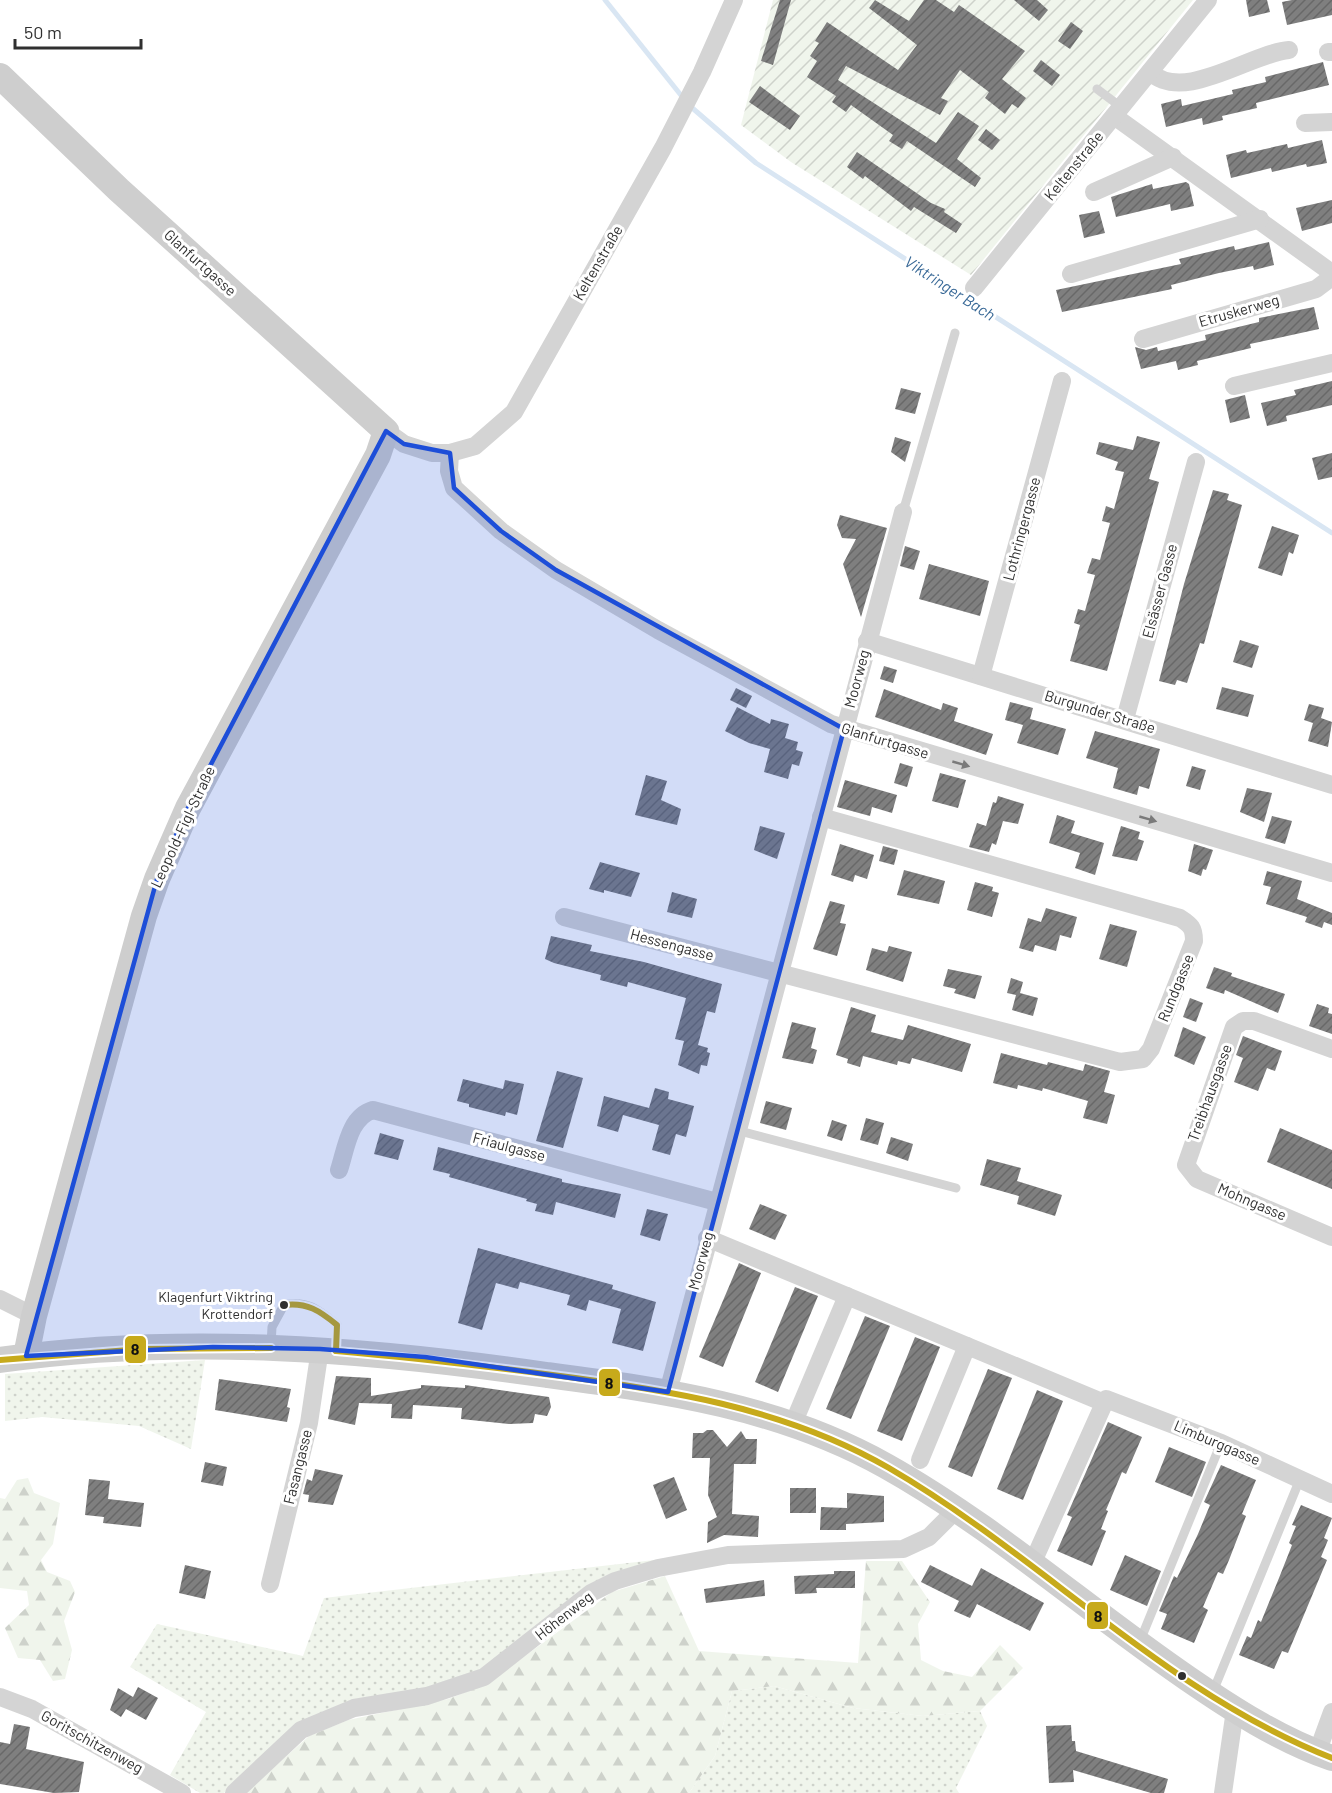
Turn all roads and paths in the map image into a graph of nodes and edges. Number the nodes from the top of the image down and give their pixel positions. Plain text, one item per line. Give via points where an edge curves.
1 (734, 0) edge
2 (1208, 0) edge
3 (1289, 50) dead end
4 (1150, 72) junction
5 (0, 76) edge
6 (1097, 89) dead end
7 (1118, 112) junction
8 (1332, 122) edge
9 (1305, 123) dead end
10 (1173, 156) junction
11 (1094, 192) dead end
12 (1260, 219) junction
13 (1071, 273) dead end
14 (1332, 275) edge
15 (974, 288) dead end
16 (955, 333) dead end
17 (1143, 339) dead end
18 (1332, 363) edge
19 (1062, 381) dead end
20 (1234, 386) dead end
21 (395, 437) junction
22 (450, 453) junction
23 (1196, 462) dead end
24 (903, 512) joint
25 (867, 641) junction
26 (981, 676) junction
27 (1125, 719) junction
28 (844, 729) junction
29 (1332, 785) edge
30 (820, 817) junction
31 (1332, 873) edge
32 (564, 916) dead end
33 (780, 973) junction
34 (1332, 1049) edge
35 (736, 1130) junction
36 (1187, 1156) joint
37 (339, 1170) dead end
38 (956, 1188) dead end
39 (717, 1202) junction
40 (1332, 1237) edge
41 (707, 1238) junction
42 (847, 1296) junction
43 (0, 1299) edge
44 (34, 1316) junction
45 (967, 1346) junction
46 (271, 1348) junction
47 (328, 1350) junction
48 (26, 1356) junction
49 (0, 1360) edge
50 (668, 1392) junction
51 (1102, 1402) junction
52 (793, 1424) junction
53 (1221, 1443) junction
54 (920, 1460) dead end
55 (1300, 1479) junction
56 (1332, 1494) edge
57 (956, 1510) junction
58 (1032, 1564) junction
59 (270, 1584) dead end
60 (1138, 1645) junction
61 (1211, 1695) junction
62 (0, 1697) edge
63 (1235, 1710) junction
64 (1332, 1712) edge
65 (1324, 1756) edge
66 (182, 1793) edge
67 (234, 1793) edge
68 (1223, 1793) edge

1 - 22 street, Keltenstraße via 663,148 514,412 475,446
2 - 4 street, Keltenstraße
3 - 4 street via 1275,51 1197,82 1158,79
4 - 7 street, Keltenstraße
5 - 21 street, Glanfurtgasse via 119,190
6 - 7 lane
7 - 10 street, Etruskerweg
7 - 15 street, Keltenstraße
8 - 9 street
10 - 11 street
10 - 12 street, Etruskerweg
12 - 13 street
12 - 14 street, Etruskerweg
14 - 17 street, Etruskerweg via 1316,289
16 - 24 lane, Moorweg
18 - 20 street
19 - 26 street, Lothringergasse
21 - 22 street, Keltenstraße via 432,453
21 - 44 street, Leopold-Figl-Straße via 378,455 188,808 157,879
22 - 28 street, Glanfurtgasse via 449,471 454,488 501,531 556,570 658,630
23 - 27 street, Elsässer Gasse
24 - 25 street, Moorweg
25 - 26 street, Burgunder Straße
25 - 28 street, Moorweg
26 - 27 street, Burgunder Straße
27 - 29 street, Burgunder Straße
28 - 30 street, Moorweg
28 -> 31 street, Glanfurtgasse
30 - 33 street, Moorweg
30 - 33 street, Rundgasse via 1180,918 1194,930 1194,941 1151,1049 1143,1059 1132,1062
32 - 33 street, Hessengasse
33 - 35 street, Moorweg
34 - 36 street, Treibhausgasse via 1254,1021 1243,1021 1234,1027
35 - 38 lane
35 - 39 street, Moorweg
36 - 40 street, Mohngasse via 1186,1165 1197,1179
37 - 39 street, Friaulgasse via 355,1122 363,1113 373,1110
39 - 41 street, Moorweg
41 - 42 street, Limburggasse
41 - 50 street, Moorweg
42 - 45 street, Limburggasse
42 - 52 street
43 - 44 street
44 - 48 street, Leopold-Figl-Straße
45 - 51 street, Limburggasse
45 - 54 street
46 - 47 street
46 - 47 lane via 272,1327 284,1305 298,1302 316,1307 337,1325
46 - 48 street via 142,1349
47 - 50 street via 426,1358
47 - 59 street, Fasangasse
48 - 49 street
50 - 52 street via 759,1412
51 - 53 street, Limburggasse via 1111,1399
51 - 58 street
52 - 57 street via 887,1466
53 - 55 street, Limburggasse
53 - 60 lane
55 - 56 street, Limburggasse
55 - 61 lane
57 - 58 street
57 - 67 street, Höhenweg via 929,1537 903,1549 728,1555 658,1568 615,1581 591,1593 484,1677 427,1696 354,1708 301,1730
58 - 60 street
60 - 61 street
61 - 63 street
62 - 66 street, Goritschitzenweg via 32,1708
63 - 65 street
63 - 68 street
64 - 65 street

